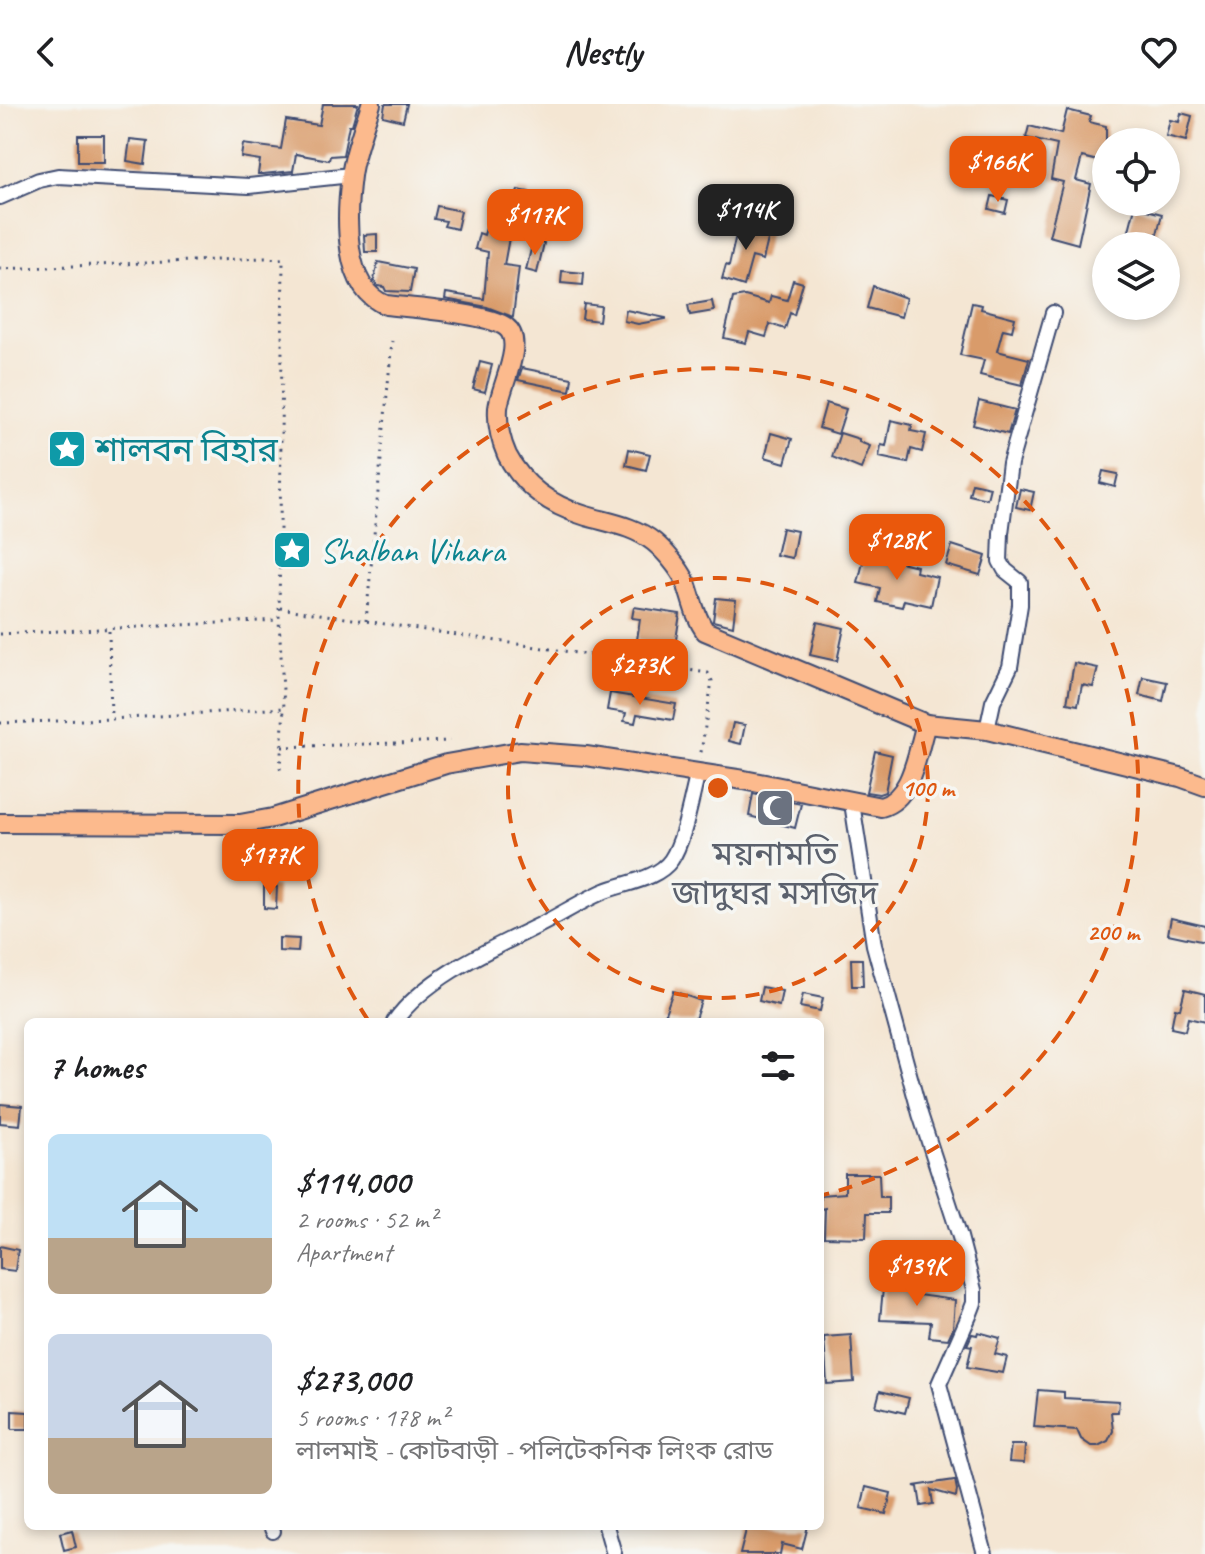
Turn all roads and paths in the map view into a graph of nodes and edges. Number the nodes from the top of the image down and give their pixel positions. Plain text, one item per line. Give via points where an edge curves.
1 (371, 104) edge
2 (351, 175) junction
3 (0, 197) edge
4 (0, 269) edge
5 (1053, 313) dead end
6 (392, 341) dead end
7 (280, 608) junction
8 (279, 620) junction
9 (366, 621) junction
10 (109, 629) junction
11 (0, 634) edge
12 (284, 708) junction
13 (111, 719) junction
14 (0, 723) edge
15 (926, 724) junction
16 (987, 730) junction
17 (450, 741) dead end
18 (282, 747) junction
19 (280, 770) dead end
20 (698, 773) junction
21 (1205, 786) edge
22 (852, 803) junction
23 (0, 823) edge
24 (398, 1018) edge
25 (607, 1530) edge
26 (614, 1554) edge
27 (985, 1554) edge

1 - 2 main road
2 - 3 street via 249,186 58,176
2 - 15 main road via 352,265 370,296 386,305 502,324 514,336 498,406 499,437 526,483 548,501 625,526 654,542 684,578 705,631
4 - 7 path via 283,259
5 - 16 street via 1010,463 1000,561 1020,582 1020,605 1010,667
6 - 9 path
7 - 8 path
7 - 9 path
8 - 10 path
8 - 12 path
9 - 20 path via 708,673 712,681
10 - 11 path
10 - 13 path
12 - 13 path
12 - 18 path
13 - 14 path
15 - 16 main road
15 - 22 main road via 899,798 881,807
16 - 21 main road
17 - 18 path
18 - 19 path
20 - 22 main road
20 - 23 main road via 520,751 446,764 240,824
20 - 24 street via 679,842 659,871 488,948 436,982
22 - 27 street via 874,945 974,1290 974,1303 939,1384
25 - 26 street

